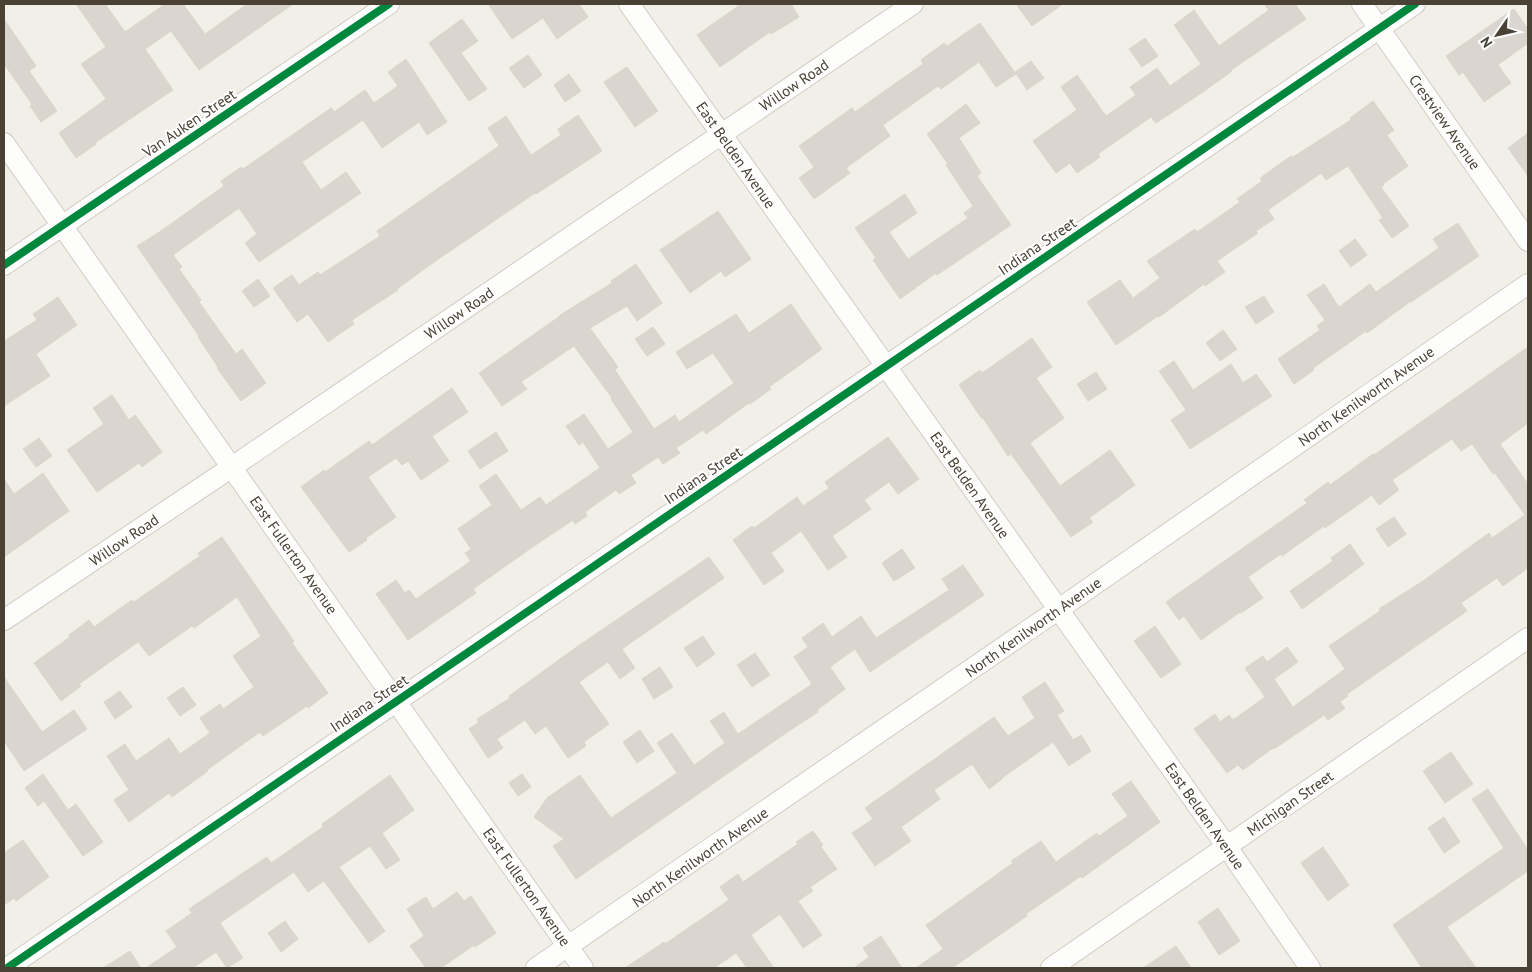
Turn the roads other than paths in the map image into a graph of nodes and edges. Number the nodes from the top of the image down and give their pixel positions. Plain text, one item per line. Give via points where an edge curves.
1 (389, 4) edge
2 (629, 4) edge
3 (913, 4) edge
4 (1362, 4) edge
5 (1415, 4) edge
6 (1380, 28) junction
7 (722, 134) junction
8 (4, 143) edge
9 (61, 226) junction
10 (1528, 241) edge
11 (4, 265) edge
12 (1528, 284) edge
13 (886, 366) junction
14 (232, 467) junction
15 (1059, 610) junction
16 (4, 620) edge
17 (1528, 638) edge
18 (396, 701) junction
19 (1227, 847) junction
20 (569, 947) junction
21 (6, 968) edge
22 (536, 968) edge
23 (584, 968) edge
24 (1051, 968) edge
25 (1310, 968) edge

1 - 9 street, Van Auken Street
2 - 7 street, East Belden Avenue
3 - 7 street, Willow Road
4 - 6 street, Crestview Avenue
5 - 6 street, Indiana Street
6 - 10 street, Crestview Avenue
6 - 13 street, Indiana Street
7 - 13 street, East Belden Avenue
7 - 14 street, Willow Road
8 - 9 street, East Fullerton Avenue
9 - 11 street, Van Auken Street
9 - 14 street, East Fullerton Avenue
12 - 15 street, North Kenilworth Avenue
13 - 15 street, East Belden Avenue
13 - 18 street, Indiana Street
14 - 16 street, Willow Road
14 - 18 street, East Fullerton Avenue
15 - 19 street, East Belden Avenue
15 - 20 street, North Kenilworth Avenue
17 - 19 street, Michigan Street
18 - 20 street, East Fullerton Avenue
18 - 21 street, Indiana Street
19 - 24 street, Michigan Street
19 - 25 street, East Belden Avenue
20 - 22 street, North Kenilworth Avenue
20 - 23 street, East Fullerton Avenue

